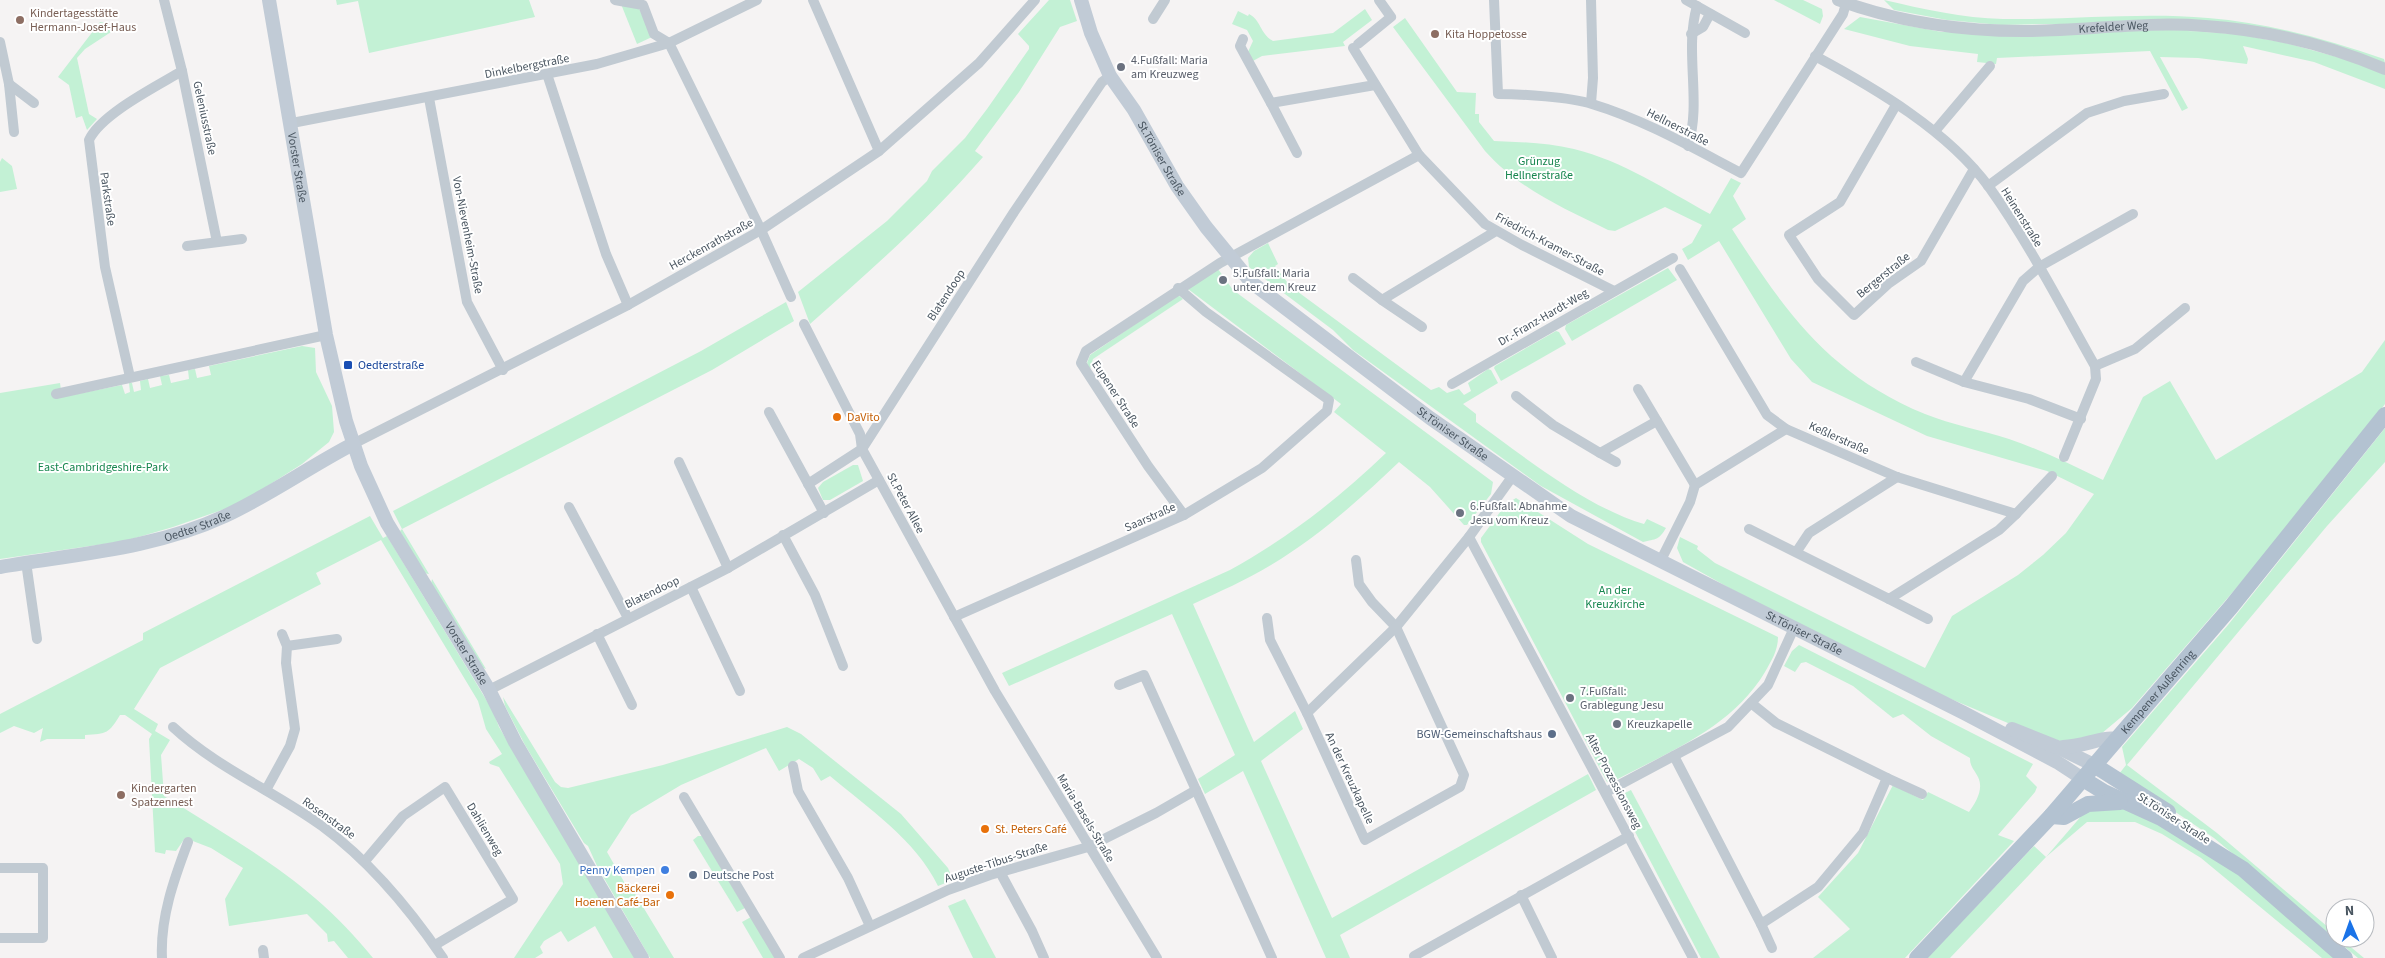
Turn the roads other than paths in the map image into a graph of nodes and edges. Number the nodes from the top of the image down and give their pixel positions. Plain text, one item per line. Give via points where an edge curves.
1 (164, 0) edge
2 (269, 0) edge
3 (615, 0) edge
4 (757, 0) edge
5 (813, 0) edge
6 (1035, 0) edge
7 (1081, 0) edge
8 (1165, 0) edge
9 (1380, 0) edge
10 (1494, 0) edge
11 (1591, 0) edge
12 (1686, 0) edge
13 (1844, 1) edge
14 (642, 2) edge
15 (1697, 6) junction
16 (1710, 14) junction
17 (1153, 19) dead end
18 (1745, 33) dead end
19 (1691, 34) junction
20 (1243, 39) dead end
21 (0, 42) edge
22 (669, 43) junction
23 (1815, 56) junction
24 (1990, 66) dead end
25 (2385, 69) edge
26 (182, 71) junction
27 (548, 74) junction
28 (1110, 76) junction
29 (9, 84) junction
30 (1375, 85) junction
31 (2164, 94) dead end
32 (429, 98) junction
33 (34, 103) dead end
34 (1271, 103) junction
35 (1591, 103) junction
36 (1896, 106) junction
37 (292, 123) junction
38 (1935, 131) junction
39 (14, 132) dead end
40 (1688, 146) junction
41 (879, 151) junction
42 (1297, 153) dead end
43 (1419, 155) junction
44 (1974, 170) junction
45 (1988, 186) junction
46 (2133, 214) dead end
47 (762, 230) junction
48 (1496, 231) junction
49 (242, 239) dead end
50 (217, 242) junction
51 (187, 246) dead end
52 (1230, 258) junction
53 (1673, 258) dead end
54 (2039, 266) junction
55 (1680, 269) dead end
56 (1352, 278) dead end
57 (1178, 288) junction
58 (1614, 291) junction
59 (791, 297) dead end
60 (1382, 300) junction
61 (628, 305) junction
62 (2185, 308) dead end
63 (804, 324) dead end
64 (1422, 327) dead end
65 (326, 335) junction
66 (1916, 362) dead end
67 (2095, 366) junction
68 (503, 370) junction
69 (130, 376) junction
70 (1964, 382) junction
71 (1452, 384) dead end
72 (1638, 389) dead end
73 (56, 394) dead end
74 (1516, 396) dead end
75 (769, 412) dead end
76 (2385, 415) edge
77 (2081, 419) junction
78 (1657, 421) junction
79 (1786, 429) junction
80 (353, 444) junction
81 (862, 449) junction
82 (1600, 453) junction
83 (2064, 457) dead end
84 (679, 462) dead end
85 (1616, 462) dead end
86 (2052, 476) dead end
87 (1512, 477) junction
88 (1898, 477) junction
89 (879, 480) junction
90 (808, 484) junction
91 (1695, 485) junction
92 (569, 507) dead end
93 (824, 512) junction
94 (2016, 514) junction
95 (1184, 515) junction
96 (1749, 529) dead end
97 (783, 535) junction
98 (1468, 537) junction
99 (1797, 551) junction
100 (1356, 560) dead end
101 (1661, 560) junction
102 (26, 562) junction
103 (0, 567) edge
104 (728, 568) junction
105 (692, 587) junction
106 (1889, 599) junction
107 (954, 617) junction
108 (628, 618) junction
109 (1267, 618) dead end
110 (1928, 619) dead end
111 (1396, 627) junction
112 (1794, 628) junction
113 (282, 634) dead end
114 (597, 634) junction
115 (37, 639) dead end
116 (337, 639) dead end
117 (287, 646) junction
118 (843, 666) dead end
119 (1119, 685) dead end
120 (489, 690) junction
121 (740, 691) dead end
122 (995, 691) joint
123 (1751, 703) junction
124 (632, 704) dead end
125 (1307, 712) junction
126 (1964, 713) junction
127 (173, 727) dead end
128 (2117, 739) junction
129 (2057, 747) junction
130 (1674, 756) junction
131 (2094, 765) junction
132 (793, 766) dead end
133 (1887, 778) junction
134 (2083, 779) junction
135 (266, 790) junction
136 (1196, 790) junction
137 (1606, 792) junction
138 (1922, 794) dead end
139 (684, 797) dead end
140 (2124, 802) junction
141 (2051, 816) junction
142 (1628, 836) junction
143 (188, 842) dead end
144 (1088, 847) junction
145 (365, 861) junction
146 (0, 868) edge
147 (2243, 869) junction
148 (1000, 872) junction
149 (1521, 895) junction
150 (1760, 924) junction
151 (870, 926) junction
152 (0, 938) edge
153 (434, 945) junction
154 (1772, 948) dead end
155 (162, 958) edge
156 (443, 958) edge
157 (642, 958) edge
158 (780, 958) edge
159 (803, 958) edge
160 (1044, 958) edge
161 (1157, 958) edge
162 (1272, 958) edge
163 (1414, 958) edge
164 (1552, 958) edge
165 (1692, 958) edge
166 (1918, 958) edge
167 (2345, 958) edge

1 - 26 street, Geleniusstraße
2 - 37 main road, Vorster Straße
3 - 14 street
4 - 22 street, Dinkelbergstraße
5 - 41 street
6 - 41 street, Herckenrathstraße via 979,63
7 - 28 main road, St.Töniser Straße
8 - 17 street
9 - 30 street, Friedrich-Kramer-Straße via 1391,17 1356,46
10 - 35 street, Hellnerstraße via 1498,94
11 - 35 street
12 - 15 street
13 - 23 street, Hellnerstraße via 1843,14
13 - 25 street, Krefelder Weg via 1904,19 1993,30 2175,24 2236,29 2308,43
14 - 22 street via 654,34
15 - 16 street
15 - 19 street
16 - 18 street
16 - 19 street via 1703,27
19 - 40 street via 1693,130
20 - 34 street via 1240,46 1245,58
21 - 29 street
22 - 27 street, Dinkelbergstraße
22 - 47 street
23 - 36 street, Heinenstraße
23 - 40 street, Hellnerstraße via 1741,173
24 - 38 street
26 - 50 street, Geleniusstraße
26 - 69 street, Parkstraße via 112,114 94,128 88,140 105,267
27 - 32 street, Dinkelbergstraße
27 - 61 street via 606,254
28 - 52 main road, St.Töniser Straße via 1134,110 1177,186
28 - 81 street, Blatendoop via 1102,82 1014,212
29 - 33 street
29 - 39 street
30 - 34 street
30 - 43 street, Friedrich-Kramer-Straße
31 - 45 street via 2087,112
32 - 37 street, Dinkelbergstraße
32 - 68 street, Von-Nievenheim-Straße via 467,302
34 - 42 street
35 - 40 street, Hellnerstraße
36 - 38 street, Heinenstraße
36 - 44 street, Bergerstraße via 1840,202 1789,235 1818,279 1854,315 1888,284 1921,261
37 - 65 main road, Vorster Straße
38 - 44 street, Heinenstraße
41 - 47 street, Herckenrathstraße
43 - 48 street, Friedrich-Kramer-Straße via 1485,224
43 - 52 street, Eupener Straße
44 - 45 street, Heinenstraße
45 - 54 street, Heinenstraße
46 - 54 street
47 - 59 street
47 - 61 street, Herckenrathstraße
48 - 58 street, Friedrich-Kramer-Straße
48 - 60 street
49 - 50 street
50 - 51 street
52 - 57 street, Eupener Straße
52 - 87 main road, St.Töniser Straße via 1251,282
53 - 58 street, Dr.-Franz-Hardt-Weg
54 - 67 street, Heinenstraße
54 - 70 street via 2023,281
55 - 79 street, Keßlerstraße via 1768,415
56 - 60 street
57 - 95 street, Eupener Straße via 1086,351 1082,363 1148,466
57 - 95 street, Saarstraße via 1328,400 1327,411 1262,468
58 - 71 street, Dr.-Franz-Hardt-Weg
60 - 64 street
61 - 68 street, Herckenrathstraße
62 - 67 street via 2134,349
63 - 81 street, St.Peter Allee via 860,434
65 - 69 street
65 - 80 main road, Vorster Straße
66 - 70 street
67 - 77 street via 2096,379
68 - 80 street, Herckenrathstraße
69 - 73 street
70 - 77 street via 2029,399
72 - 78 street
74 - 82 street via 1553,425
75 - 90 street
76 - 128 main road, Kempener Außenring via 2231,607
77 - 83 street
78 - 82 street
78 - 91 street
79 - 88 street, Keßlerstraße
79 - 91 street
80 - 102 main road, Oedter Straße via 289,483 223,517 170,537 105,551
80 - 120 main road, Vorster Straße via 387,523
81 - 89 street, St.Peter Allee
81 - 90 street, Blatendoop
82 - 85 street
84 - 104 street
86 - 94 street
87 - 98 street
87 - 101 main road, St.Töniser Straße via 1571,516
88 - 94 street, Keßlerstraße
88 - 99 street via 1809,533
89 - 93 street, Blatendoop
89 - 107 street, St.Peter Allee
90 - 93 street
91 - 101 street
92 - 108 street
93 - 97 street, Blatendoop
94 - 106 street via 1999,530
95 - 107 street, Saarstraße
96 - 99 street
97 - 104 street, Blatendoop
97 - 118 street via 815,595
98 - 111 street
98 - 137 street, Alter Prozessionsweg
99 - 106 street
100 - 111 street, An der Kreuzkapelle via 1359,584
101 - 112 main road, St.Töniser Straße
102 - 103 main road, Oedter Straße
102 - 115 street
104 - 105 street, Blatendoop
105 - 108 street, Blatendoop
105 - 121 street
106 - 110 street
107 - 122 street, St.Peter Allee
108 - 114 street, Blatendoop
109 - 125 street, An der Kreuzkapelle via 1270,640
111 - 125 street
111 - 125 street, An der Kreuzkapelle via 1464,775 1460,787 1365,840
112 - 123 street via 1768,685
112 - 126 main road, St.Töniser Straße
113 - 117 street
114 - 120 street, Blatendoop
114 - 124 street
116 - 117 street
117 - 135 street via 286,663 295,729 290,746
119 - 136 street via 1144,675
120 - 157 main road, Vorster Straße via 515,742
122 - 144 street, Maria-Basels-Straße
123 - 130 street via 1728,727
123 - 133 street via 1776,723
126 - 129 main road, St.Töniser Straße
126 - 134 main road, St.Töniser Straße
127 - 135 street, Rosenstraße via 194,746
128 - 129 main road via 2108,737 2077,747
128 - 131 main road, Kempener Außenring
129 - 131 main road, St.Töniser Straße
130 - 137 street
130 - 150 street
131 - 134 main road, Kempener Außenring
131 - 147 main road, St.Töniser Straße via 2220,848
132 - 151 street via 798,792 848,878
133 - 138 street
133 - 150 street via 1863,832 1818,887
134 - 140 main road, St.Töniser Straße
134 - 141 main road, Kempener Außenring
135 - 145 street, Rosenstraße via 322,826
136 - 144 street, Auguste-Tibus-Straße
136 - 162 street
137 - 142 street, Alter Prozessionsweg
139 - 158 street
140 - 141 main road via 2088,804 2064,817
140 - 147 main road, St.Töniser Straße via 2180,830
141 - 166 main road, Kempener Außenring
142 - 149 street
142 - 165 street, Alter Prozessionsweg
143 - 155 street via 173,885 161,937
144 - 148 street, Auguste-Tibus-Straße
144 - 161 street, Maria-Basels-Straße
145 - 153 street, Rosenstraße via 410,911
145 - 153 street, Dahlienweg via 403,816 445,788 513,899
146 - 152 street via 43,868 44,938
147 - 167 main road, St.Töniser Straße
148 - 151 street, Auguste-Tibus-Straße via 948,890
148 - 160 street
149 - 163 street
149 - 164 street
150 - 154 street
151 - 159 street, Auguste-Tibus-Straße
153 - 156 street, Rosenstraße

